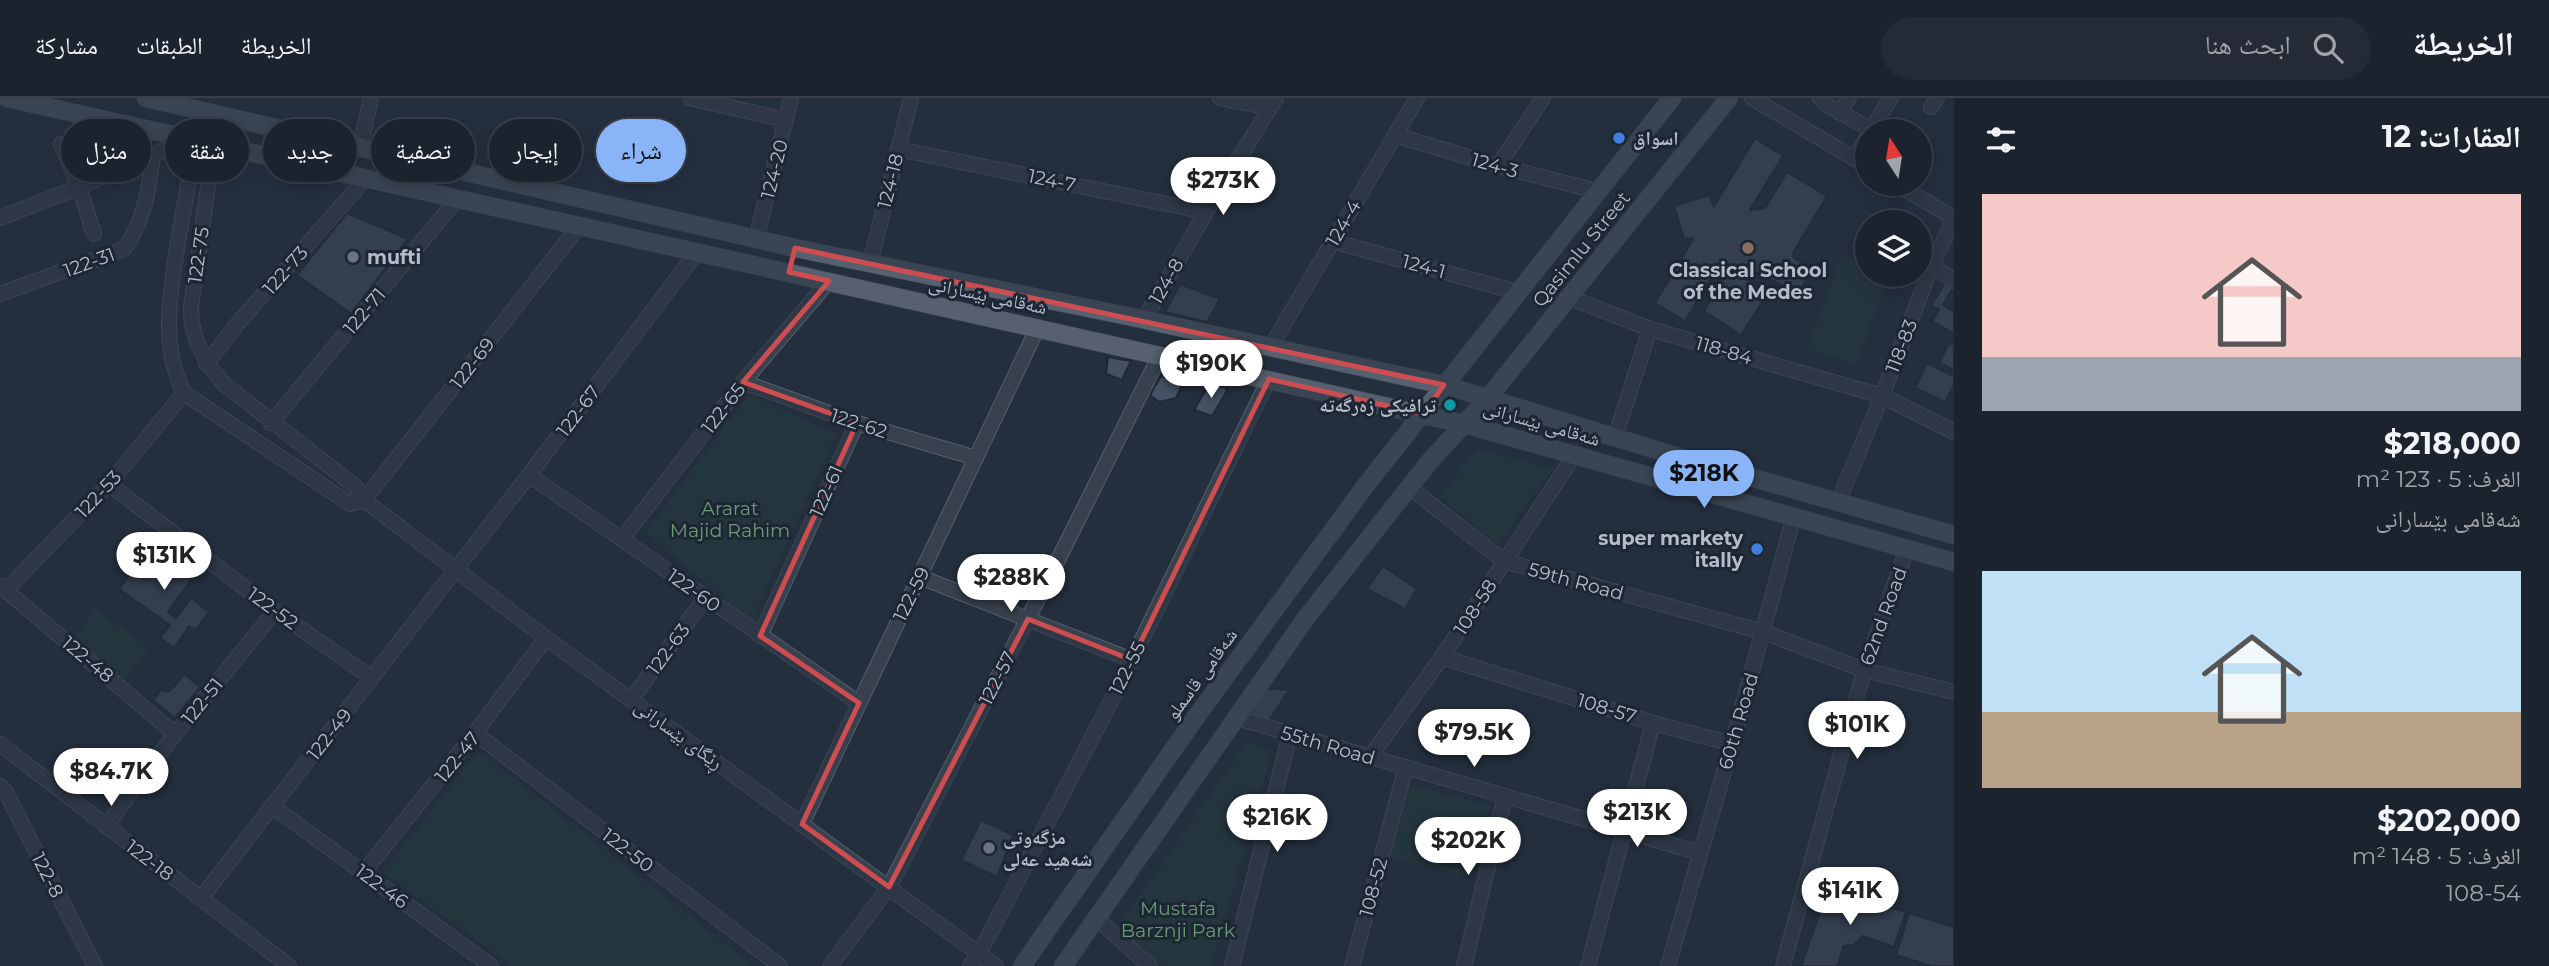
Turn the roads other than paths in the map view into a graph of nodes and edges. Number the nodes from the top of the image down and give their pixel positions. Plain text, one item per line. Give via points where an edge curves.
1 (6, 98) edge
2 (146, 98) edge
3 (371, 98) edge
4 (690, 98) edge
5 (791, 98) edge
6 (912, 98) edge
7 (1220, 98) edge
8 (1417, 98) edge
9 (1543, 98) edge
10 (1672, 98) edge
11 (1729, 98) edge
12 (1752, 98) edge
13 (1820, 98) edge
14 (1849, 98) edge
15 (1891, 98) edge
16 (1273, 103) edge
17 (1840, 113) junction
18 (1879, 119) edge
19 (786, 120) junction
20 (1855, 122) edge
21 (165, 134) edge
22 (1395, 135) junction
23 (360, 148) junction
24 (898, 149) junction
25 (165, 151) edge
26 (249, 152) edge
27 (153, 156) junction
28 (1855, 159) edge
29 (1498, 166) junction
30 (366, 178) junction
31 (77, 182) edge
32 (186, 182) edge
33 (209, 182) edge
34 (79, 187) junction
35 (1597, 191) junction
36 (1916, 196) edge
37 (458, 198) junction
38 (1206, 212) junction
39 (0, 218) edge
40 (1954, 218) edge
41 (579, 226) junction
42 (94, 234) dead end
43 (756, 239) junction
44 (1332, 241) junction
45 (795, 248) junction
46 (697, 252) junction
47 (870, 264) junction
48 (1932, 265) joint
49 (789, 272) junction
50 (829, 281) junction
51 (1954, 281) edge
52 (1924, 287) edge
53 (1517, 292) junction
54 (0, 294) edge
55 (1569, 297) junction
56 (1144, 320) junction
57 (1038, 327) junction
58 (1650, 329) junction
59 (1270, 348) junction
60 (1160, 355) junction
61 (206, 364) junction
62 (1269, 379) junction
63 (743, 382) junction
64 (1444, 385) junction
65 (184, 393) junction
66 (1882, 396) junction
67 (1488, 398) junction
68 (1423, 414) junction
69 (271, 423) junction
70 (857, 423) junction
71 (1464, 424) junction
72 (1954, 432) edge
73 (1615, 437) junction
74 (1575, 454) junction
75 (1676, 456) junction
76 (976, 458) junction
77 (529, 475) junction
78 (1669, 481) junction
79 (109, 484) junction
80 (1409, 487) junction
81 (364, 500) junction
82 (1838, 502) junction
83 (1794, 516) junction
84 (1954, 535) edge
85 (621, 539) junction
86 (1907, 549) junction
87 (1504, 561) junction
88 (1954, 562) edge
89 (457, 569) junction
90 (919, 577) junction
91 (3, 588) edge
92 (705, 598) junction
93 (275, 611) junction
94 (1028, 619) junction
95 (1763, 632) junction
96 (760, 636) junction
97 (546, 638) junction
98 (1442, 657) junction
99 (1132, 660) junction
100 (1864, 670) junction
101 (372, 678) junction
102 (1954, 692) edge
103 (631, 700) junction
104 (859, 703) junction
105 (1237, 718) junction
106 (1653, 723) junction
107 (475, 733) junction
108 (175, 734) junction
109 (1290, 734) junction
110 (0, 744) edge
111 (1732, 744) junction
112 (1370, 757) junction
113 (1406, 767) junction
114 (2, 790) edge
115 (1505, 796) junction
116 (272, 807) junction
117 (802, 824) junction
118 (106, 826) junction
119 (1624, 831) junction
120 (1700, 853) junction
121 (363, 873) junction
122 (889, 887) junction
123 (201, 898) junction
124 (1097, 919) junction
125 (974, 960) edge
126 (485, 964) edge
127 (95, 966) edge
128 (289, 966) edge
129 (780, 966) edge
130 (830, 966) edge
131 (996, 966) edge
132 (1022, 966) edge
133 (1063, 966) edge
134 (1150, 966) edge
135 (1231, 966) edge
136 (1352, 966) edge
137 (1464, 966) edge
138 (1588, 966) edge
139 (1668, 966) edge
140 (1783, 966) edge

1 - 21 main road, شەقامی بێسارانی
2 - 23 main road, شەقامی بێسارانی
3 - 23 street
4 - 19 street
5 - 19 street, 124-20
6 - 24 street, 124-18
7 - 16 street
8 - 22 street, 124-4
9 - 29 street
10 - 35 main road, Qasimlu Street
11 - 55 main road, Qasimlu Street
12 - 28 street
13 - 17 street
14 - 17 street
15 - 18 street
16 - 38 street, 124-8
17 - 20 street
19 - 43 street, 124-20
22 - 29 street, 124-3
22 - 44 street, 124-4
23 - 43 main road, شەقامی بێسارانی
24 - 38 street, 124-7
24 - 47 street, 124-18
25 - 27 street
26 - 30 main road, شەقامی بێسارانی
27 - 34 street
27 - 54 street, 122-31 via 139,221 124,249
29 - 35 street, 124-3
30 - 37 main road, شەقامی بێسارانی
30 - 61 street, 122-73
31 - 34 street
32 - 65 street via 168,332 174,374
33 - 61 street, 122-75 via 191,307 191,324
34 - 39 street
34 - 42 street
35 - 53 main road, Qasimlu Street
36 - 40 street
37 - 41 main road, شەقامی بێسارانی
37 - 69 street, 122-71
38 - 56 street, 124-8
40 - 48 street, 118-83
41 - 46 main road, شەقامی بێسارانی
41 - 81 street, 122-69
43 - 45 main road, شەقامی بێسارانی
44 - 53 street, 124-1
44 - 59 street, 124-4
45 - 47 main road, شەقامی بێسارانی
45 - 49 main road
46 - 49 main road, شەقامی بێسارانی
46 - 77 street, 122-67
47 - 56 main road, شەقامی بێسارانی
48 - 51 street
49 - 50 main road, شەقامی بێسارانی
50 - 57 main road, شەقامی بێسارانی
50 - 63 street, 122-65
52 - 66 street, 118-83
53 - 64 main road, Qasimlu Street
55 - 58 street, 118-84
55 - 67 main road, Qasimlu Street
56 - 59 main road, شەقامی بێسارانی
57 - 60 main road, شەقامی بێسارانی
57 - 76 street, 122-59
58 - 66 street, 118-84
58 - 73 street
59 - 64 main road, شەقامی بێسارانی
60 - 62 main road, شەقامی بێسارانی
60 - 94 street, 122-57
61 - 69 street, ڕێگای بێسارانی
62 - 68 main road, شەقامی بێسارانی
62 - 99 street, 122-55
63 - 70 street, 122-62
63 - 85 street, 122-65
64 - 67 main road, شەقامی بێسارانی
64 - 68 main road, Qasimlu Street
65 - 79 street, 122-53
65 - 81 street, ڕێگای بێسارانی via 350,504
66 - 72 street, 118-84
66 - 82 street, 118-83
67 - 71 main road, Qasimlu Street
67 - 73 main road, شەقامی بێسارانی
68 - 71 main road, شەقامی بێسارانی
68 - 132 main road, شەقامی قاسملو via 1196,716
69 - 81 street, ڕێگای بێسارانی via 356,488
70 - 76 street, 122-62
70 - 96 street, 122-61
71 - 74 main road, شەقامی بێسارانی
71 - 80 main road
73 - 75 main road, شەقامی بێسارانی
74 - 78 main road, شەقامی بێسارانی
74 - 87 street, 108-58
75 - 78 main road
75 - 82 main road, شەقامی بێسارانی
76 - 90 street, 122-59
77 - 85 street, 122-60
77 - 89 street, 122-67
78 - 83 main road, شەقامی بێسارانی
79 - 91 street, 122-53
79 - 93 street, 122-52
80 - 87 street, 59th Road
80 - 105 main road via 1306,618
81 - 89 street, ڕێگای بێسارانی
82 - 84 main road, شەقامی بێسارانی
83 - 86 main road, شەقامی بێسارانی
83 - 95 street, 60th Road
85 - 92 street, 122-60
86 - 88 main road, شەقامی بێسارانی
86 - 100 street, 62nd Road
87 - 95 street, 59th Road
87 - 98 street, 108-58
89 - 97 street, ڕێگای بێسارانی
89 - 101 street, 122-49
90 - 94 street
90 - 104 street, 122-59
91 - 108 street, 122-48
92 - 96 street, 122-60
92 - 103 street, 122-63
93 - 101 street, 122-52
93 - 108 street, 122-51
94 - 99 street
94 - 122 street, 122-57
95 - 100 street, 59th Road
95 - 111 street, 60th Road
96 - 104 street, 122-60
97 - 103 street, ڕێگای بێسارانی
97 - 107 street, 122-47
98 - 106 street, 108-57
98 - 112 street, 108-58
99 - 125 street, 122-55
100 - 102 street, 59th Road
100 - 140 street, 62nd Road
101 - 116 street, 122-49
103 - 117 street, ڕێگای بێسارانی
104 - 117 street, 122-59
105 - 109 street, 55th Road
105 - 124 main road
106 - 111 street, 108-57
106 - 119 street
107 - 121 street, 122-47
107 - 129 street, 122-50
108 - 118 street, 122-51
109 - 112 street, 55th Road
109 - 135 street
110 - 118 street, 122-18
111 - 120 street, 60th Road
112 - 113 street, 55th Road
113 - 115 street, 55th Road
113 - 136 street, 108-52
114 - 127 street, 122-8
115 - 119 street, 55th Road
115 - 137 street
116 - 121 street, 122-46
116 - 123 street, 122-49
117 - 122 street, ڕێگای بێسارانی
118 - 123 street, 122-18
119 - 120 street, 55th Road
119 - 138 street
120 - 139 street, 60th Road
121 - 126 street, 122-46
122 - 125 street, ڕێگای بێسارانی
122 - 130 street, 122-57
123 - 128 street, 122-18
124 - 133 main road
124 - 134 street
125 - 131 street, ڕێگای بێسارانی

